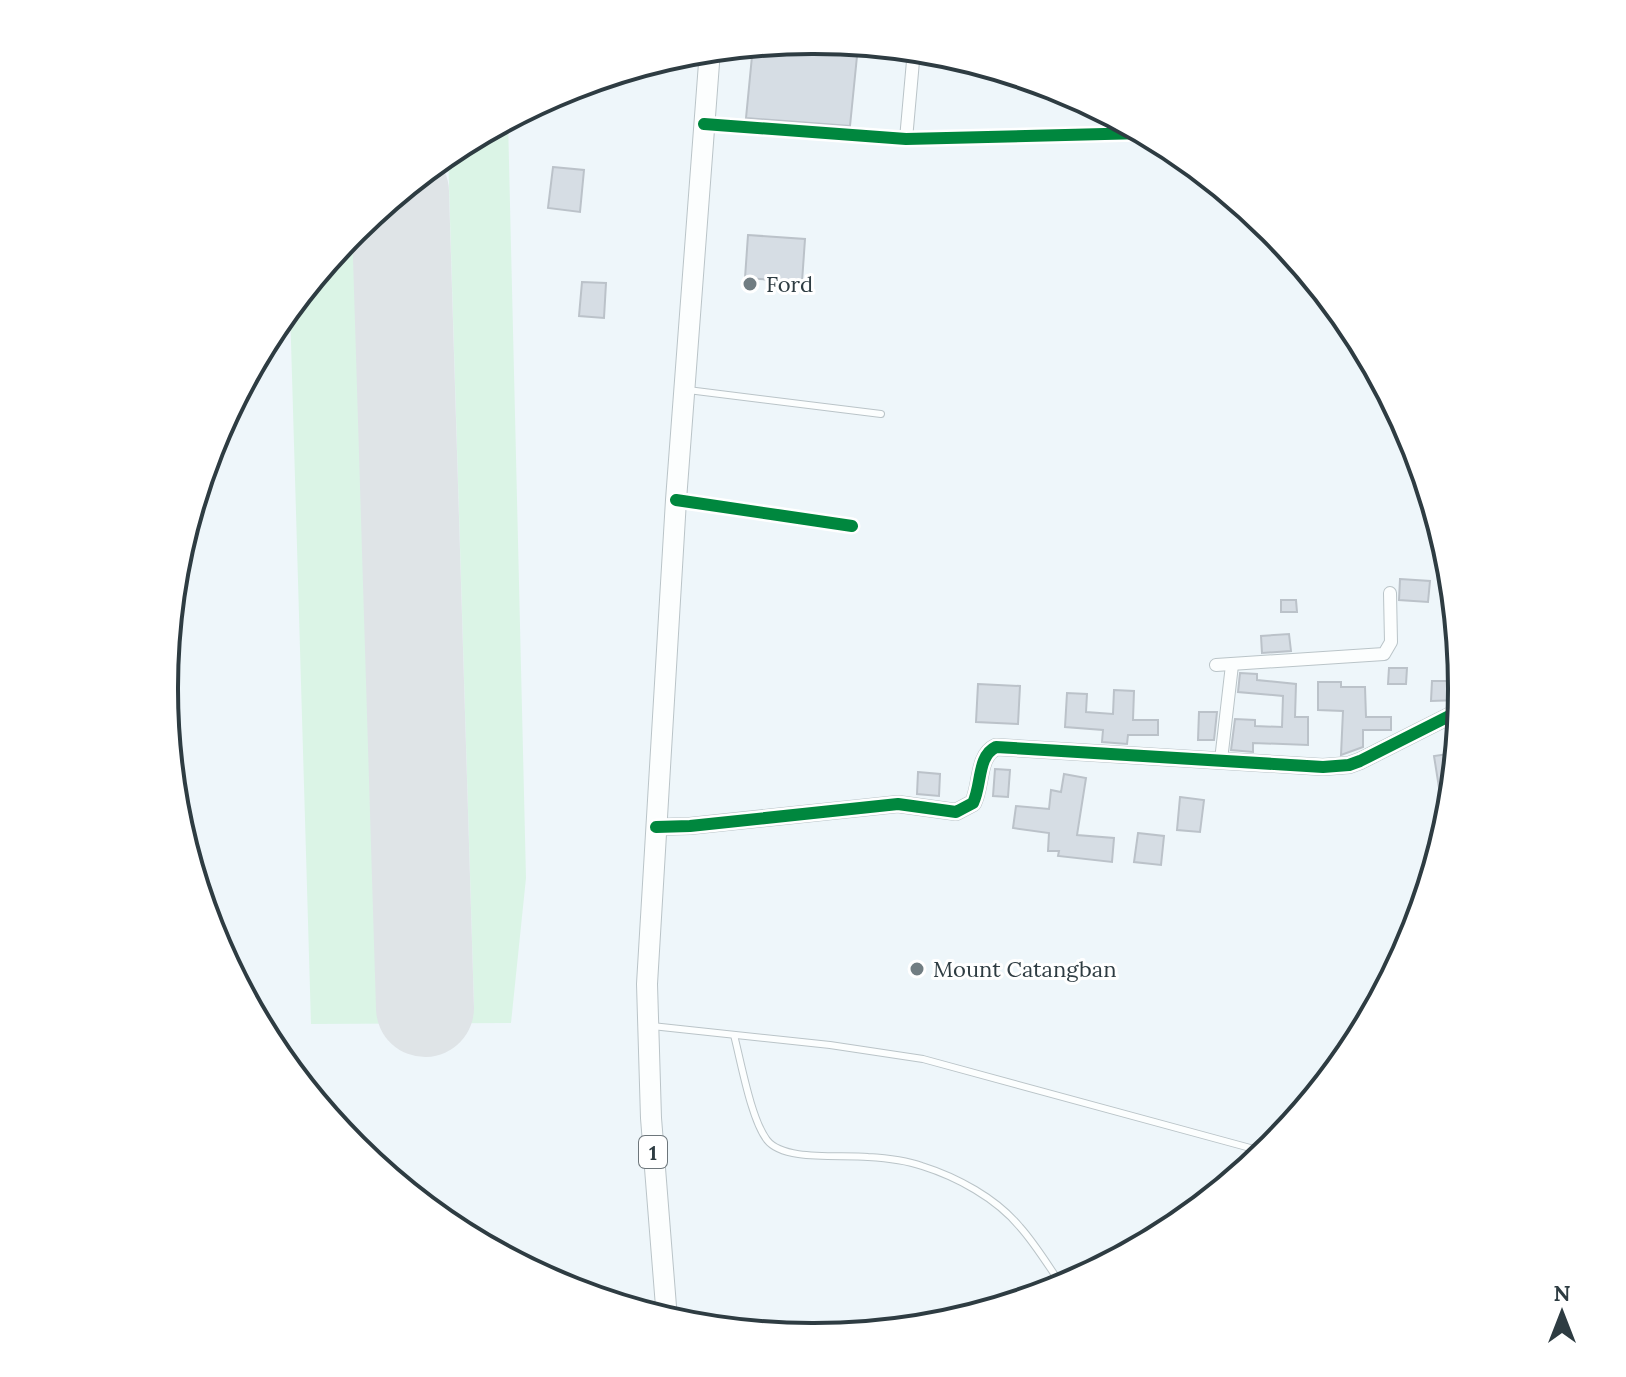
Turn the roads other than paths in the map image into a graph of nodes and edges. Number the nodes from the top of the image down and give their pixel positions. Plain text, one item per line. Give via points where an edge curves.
1 (913, 62) edge
2 (709, 63) edge
3 (704, 124) junction
4 (1120, 134) edge
5 (906, 139) junction
6 (684, 390) junction
7 (881, 414) dead end
8 (676, 500) junction
9 (852, 526) dead end
10 (1390, 593) dead end
11 (1216, 665) dead end
12 (1232, 665) junction
13 (1447, 717) edge
14 (1221, 760) junction
15 (656, 827) junction
16 (649, 1026) junction
17 (734, 1035) junction
18 (1250, 1148) edge
19 (1055, 1275) edge
20 (666, 1305) edge

1 - 5 street
2 - 3 highway, 1
3 - 5 street
3 - 6 highway, 1
4 - 5 street
6 - 7 lane
6 - 8 highway, 1
8 - 9 street
8 - 15 highway, 1
10 - 12 street via 1391,642 1384,654
11 - 12 street
12 - 14 street
13 - 14 street via 1349,765
14 - 15 street via 996,747 984,758 973,803 956,812 898,804
15 - 16 highway, 1
16 - 17 lane
16 - 20 highway, 1
17 - 18 lane via 923,1059
17 - 19 lane via 757,1121 775,1147 920,1165 963,1183 1020,1226

